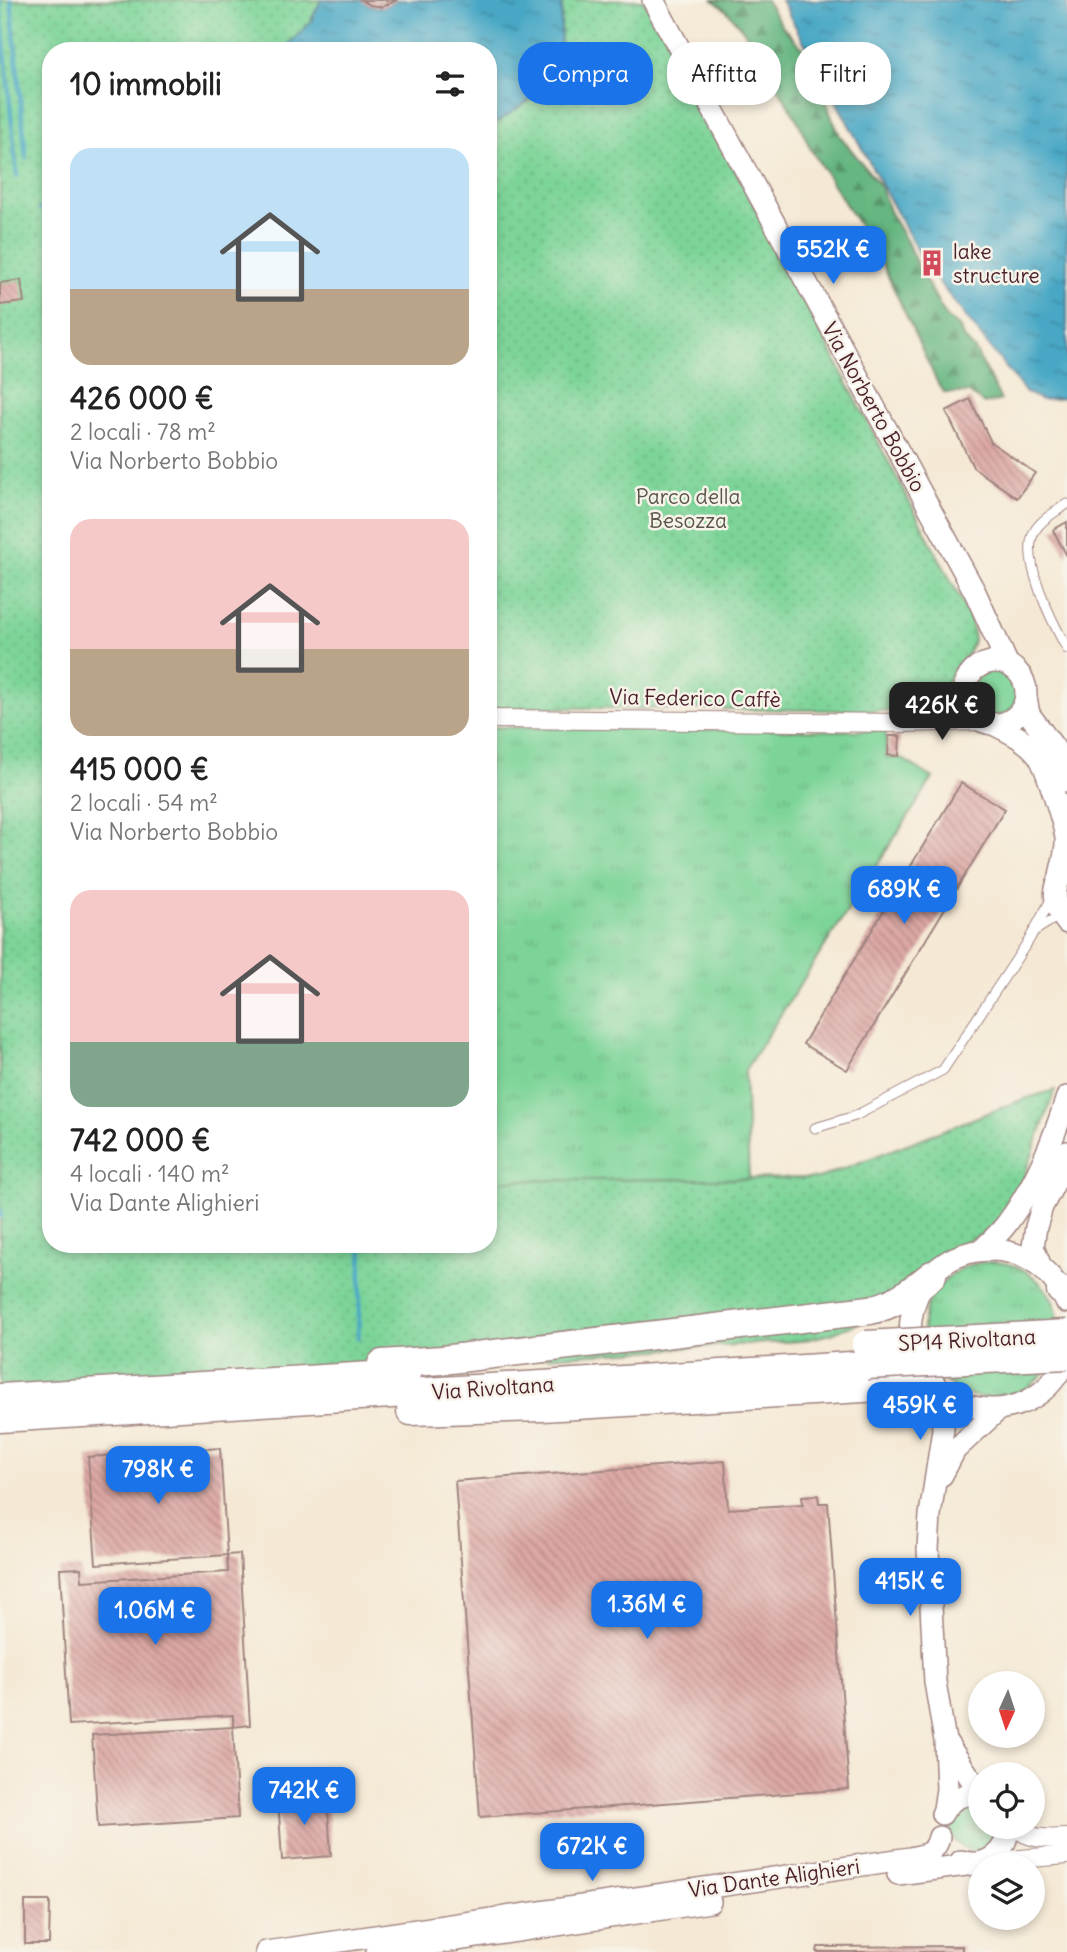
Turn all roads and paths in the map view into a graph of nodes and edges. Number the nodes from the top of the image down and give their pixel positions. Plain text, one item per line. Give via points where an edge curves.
1 (653, 0) edge
2 (1067, 503) edge
3 (975, 592) junction
4 (1067, 649) edge
5 (1008, 665) junction
6 (968, 680) junction
7 (1026, 697) junction
8 (497, 719) edge
9 (902, 723) junction
10 (987, 723) junction
11 (1067, 781) edge
12 (1060, 879) edge
13 (1064, 919) edge
14 (1034, 931) junction
15 (1067, 1097) edge
16 (816, 1128) dead end
17 (1067, 1152) edge
18 (982, 1250) junction
19 (1041, 1267) junction
20 (932, 1275) junction
21 (1065, 1296) edge
22 (1067, 1334) edge
23 (867, 1355) junction
24 (1067, 1355) edge
25 (936, 1388) junction
26 (1067, 1388) edge
27 (144, 1390) junction
28 (1039, 1394) junction
29 (0, 1398) edge
30 (998, 1410) junction
31 (118, 1411) junction
32 (0, 1418) edge
33 (933, 1492) junction
34 (946, 1741) junction
35 (968, 1774) edge
36 (968, 1794) edge
37 (944, 1809) junction
38 (939, 1837) junction
39 (1045, 1838) edge
40 (1067, 1838) edge
41 (1006, 1839) edge
42 (996, 1853) edge
43 (1067, 1855) edge
44 (1045, 1857) edge
45 (968, 1863) edge
46 (968, 1865) edge
47 (266, 1952) edge
48 (377, 1952) edge

1 - 3 street, Via Norberto Bobbio
2 - 4 lane via 1041,522 1030,542 1048,614
3 - 5 street, Via Norberto Bobbio
3 - 6 street, Via Norberto Bobbio via 983,630
5 - 6 street via 988,662
5 - 7 street, Via Norberto Bobbio via 1022,678
6 - 9 street via 939,715
6 - 10 street via 967,707
7 - 10 street via 1018,714 1002,723
7 - 11 street, Via Norberto Bobbio via 1029,714 1055,749
8 - 9 street, Via Federico Caffè
9 - 10 street
10 - 12 street via 1011,733 1039,755 1066,837
12 - 13 street via 1055,905
12 - 14 lane
13 - 14 lane
14 - 16 lane via 943,1070 855,1116
15 - 18 street via 1026,1195
17 - 19 street via 1034,1234
18 - 19 street via 1013,1253
18 - 20 street via 952,1259
19 - 21 street
20 - 25 street via 915,1302 911,1326 915,1357
20 - 27 highway via 900,1299 870,1310 442,1360 215,1375
22 - 23 highway, SP14 Rivoltana, bridge
23 - 24 highway, SP14 Rivoltana, bridge
23 - 27 highway, Via Rivoltana
23 - 31 highway, Via Rivoltana
24 - 28 street via 1056,1377
25 - 30 street via 964,1406
25 - 31 highway via 209,1418
25 - 33 street via 943,1429
26 - 28 street
27 - 29 highway
28 - 30 street
30 - 33 street via 951,1455
31 - 32 highway
33 - 34 street via 928,1573 934,1682
34 - 35 street
34 - 37 street
36 - 37 street
37 - 38 street
38 - 45 street via 951,1856
38 - 47 street, Via Dante Alighieri via 929,1854 910,1858
39 - 40 street
41 - 42 street
43 - 44 street, Via Dante Alighieri
46 - 48 street, Via Dante Alighieri

